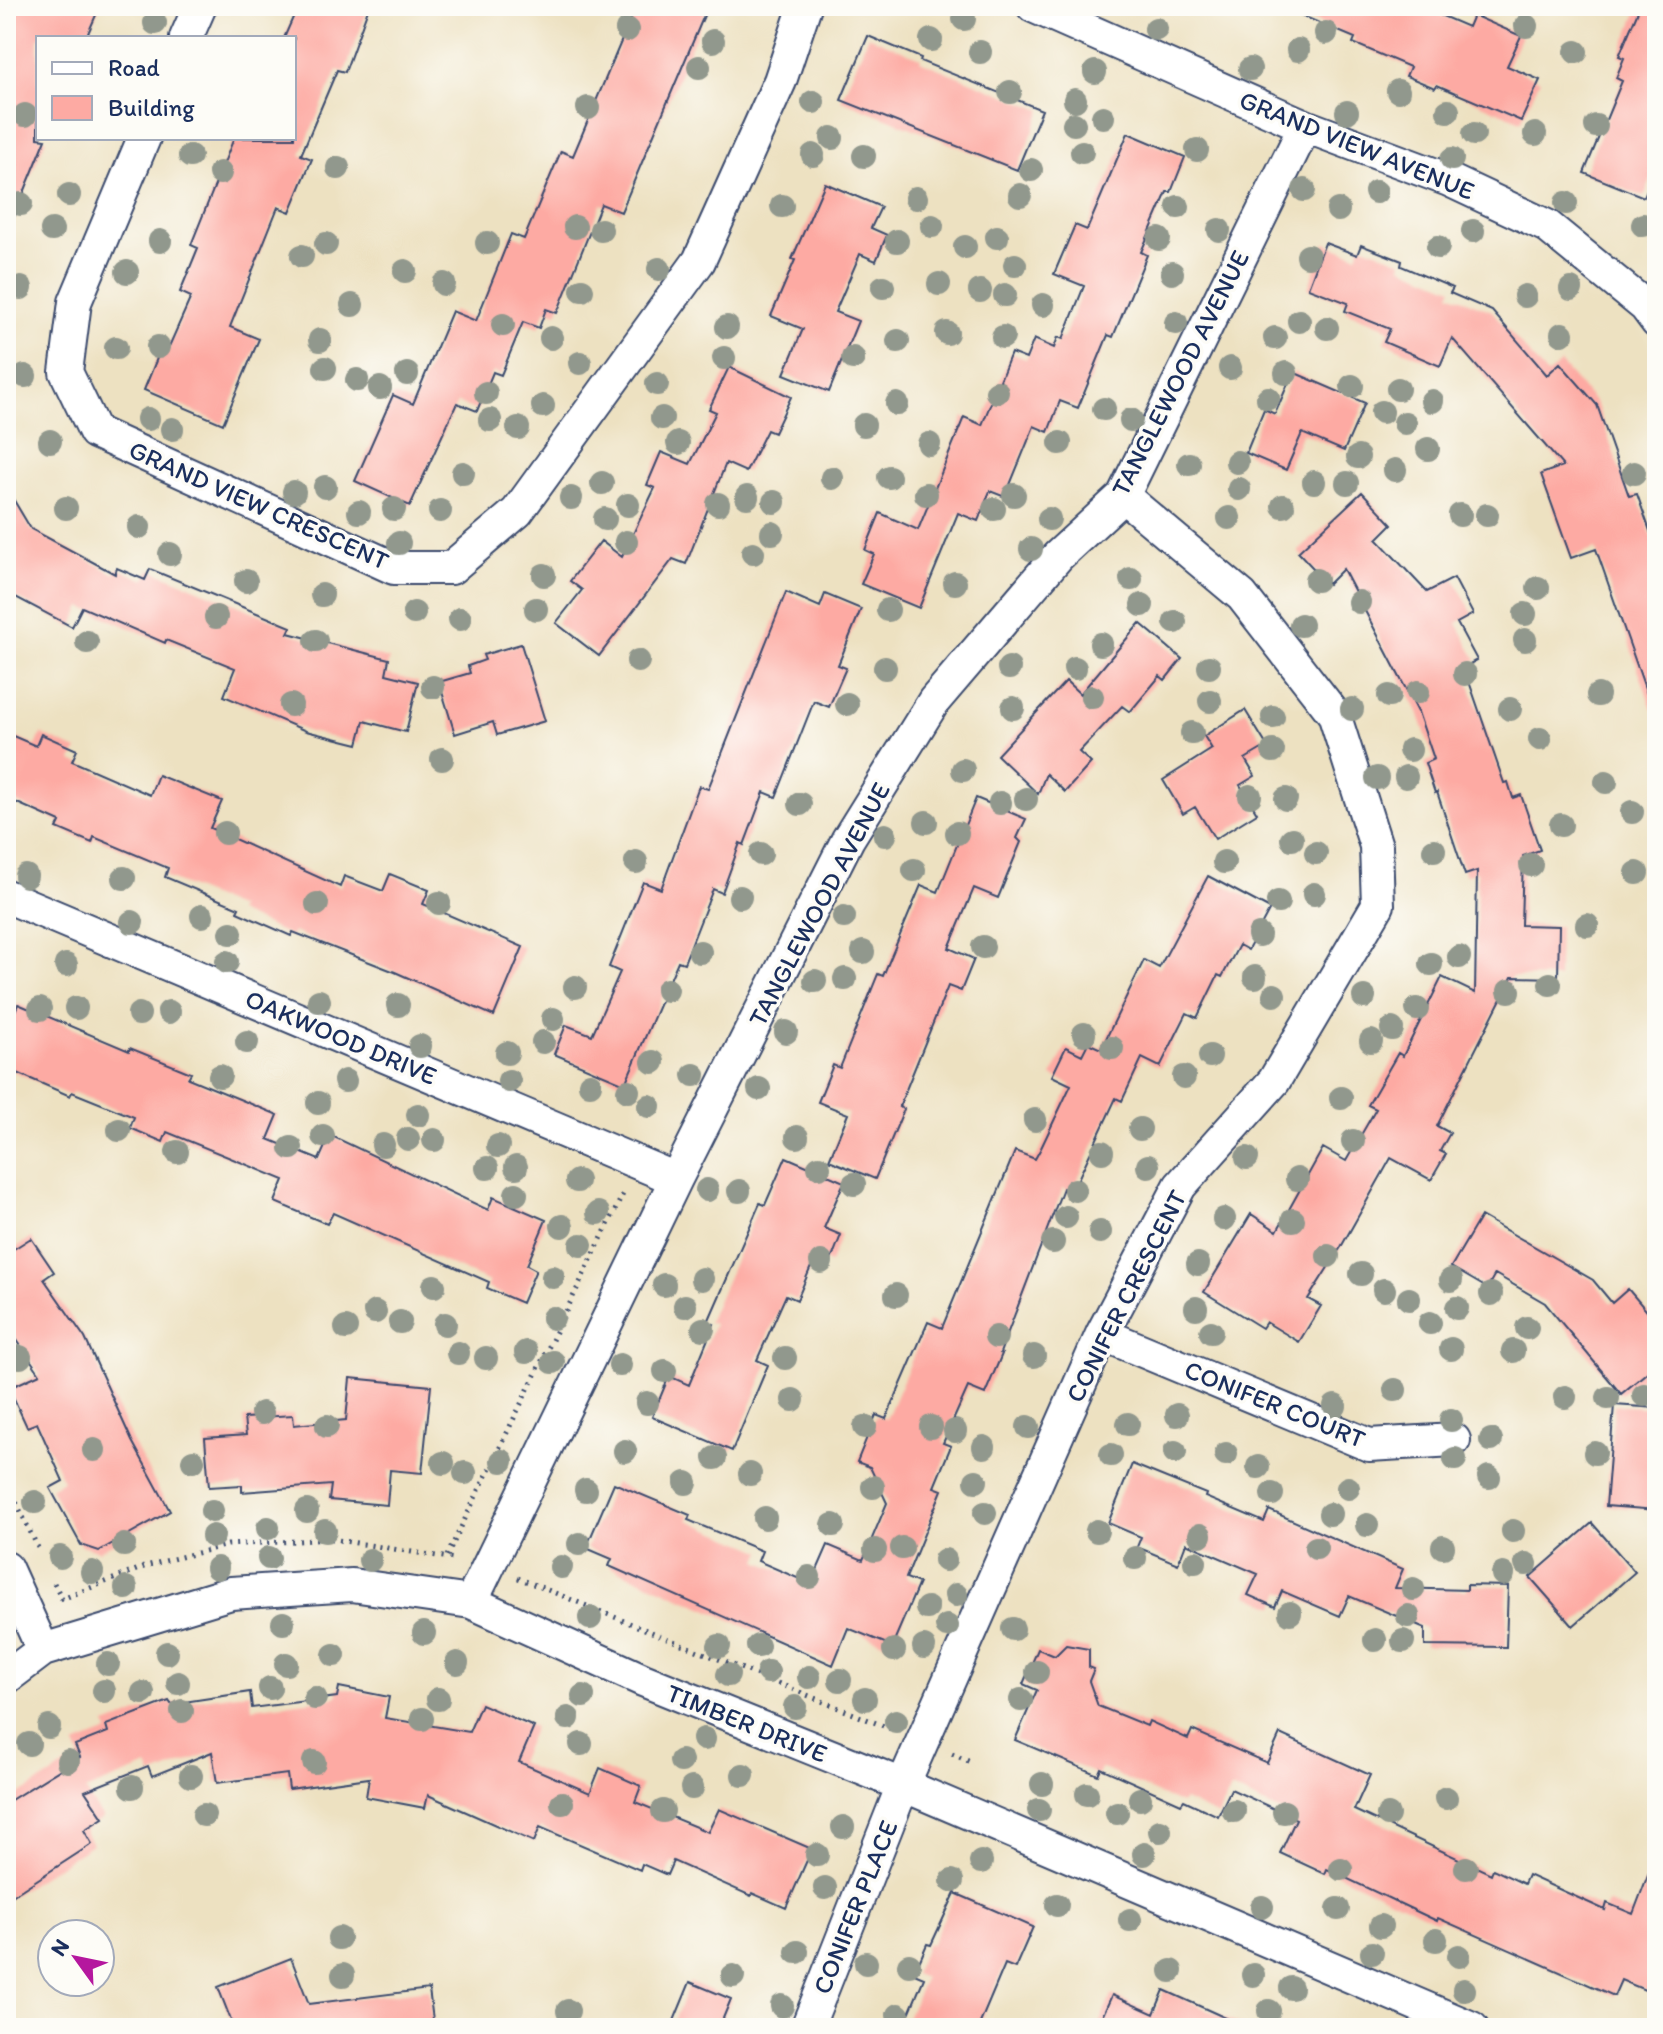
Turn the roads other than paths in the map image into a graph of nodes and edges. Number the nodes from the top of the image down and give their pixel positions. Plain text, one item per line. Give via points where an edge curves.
1 (200, 6) edge
2 (805, 6) edge
3 (1033, 6) edge
4 (187, 36) edge
5 (1305, 126) junction
6 (143, 140) edge
7 (1653, 308) edge
8 (1123, 496) junction
9 (6, 896) edge
10 (676, 1179) junction
11 (1102, 1334) junction
12 (1454, 1440) dead end
13 (6, 1568) edge
14 (471, 1602) junction
15 (43, 1650) junction
16 (6, 1678) edge
17 (903, 1785) junction
18 (807, 2028) edge
19 (1472, 2028) edge

1 - 4 street
2 - 6 street, GRAND VIEW CRESCENT via 780,81 699,261 517,512 451,568 394,568 95,432 66,372 75,302
3 - 5 street, GRAND VIEW AVENUE
5 - 7 street, GRAND VIEW AVENUE via 1449,180 1547,226
5 - 8 street, TANGLEWOOD AVENUE
8 - 10 street, TANGLEWOOD AVENUE via 1058,556 934,701 848,839
8 - 11 street, CONIFER CRESCENT via 1242,596 1334,714 1376,846 1378,905 1274,1081 1180,1186
9 - 10 street, OAKWOOD DRIVE
10 - 14 street, TANGLEWOOD AVENUE
11 - 12 street, CONIFER COURT via 1369,1445
11 - 17 street, CONIFER CRESCENT
13 - 15 street
14 - 15 street, TIMBER DRIVE via 352,1585 231,1593
14 - 17 street, TIMBER DRIVE via 643,1680
15 - 16 street, TIMBER DRIVE
17 - 18 street, CONIFER PLACE
17 - 19 street, TIMBER DRIVE

